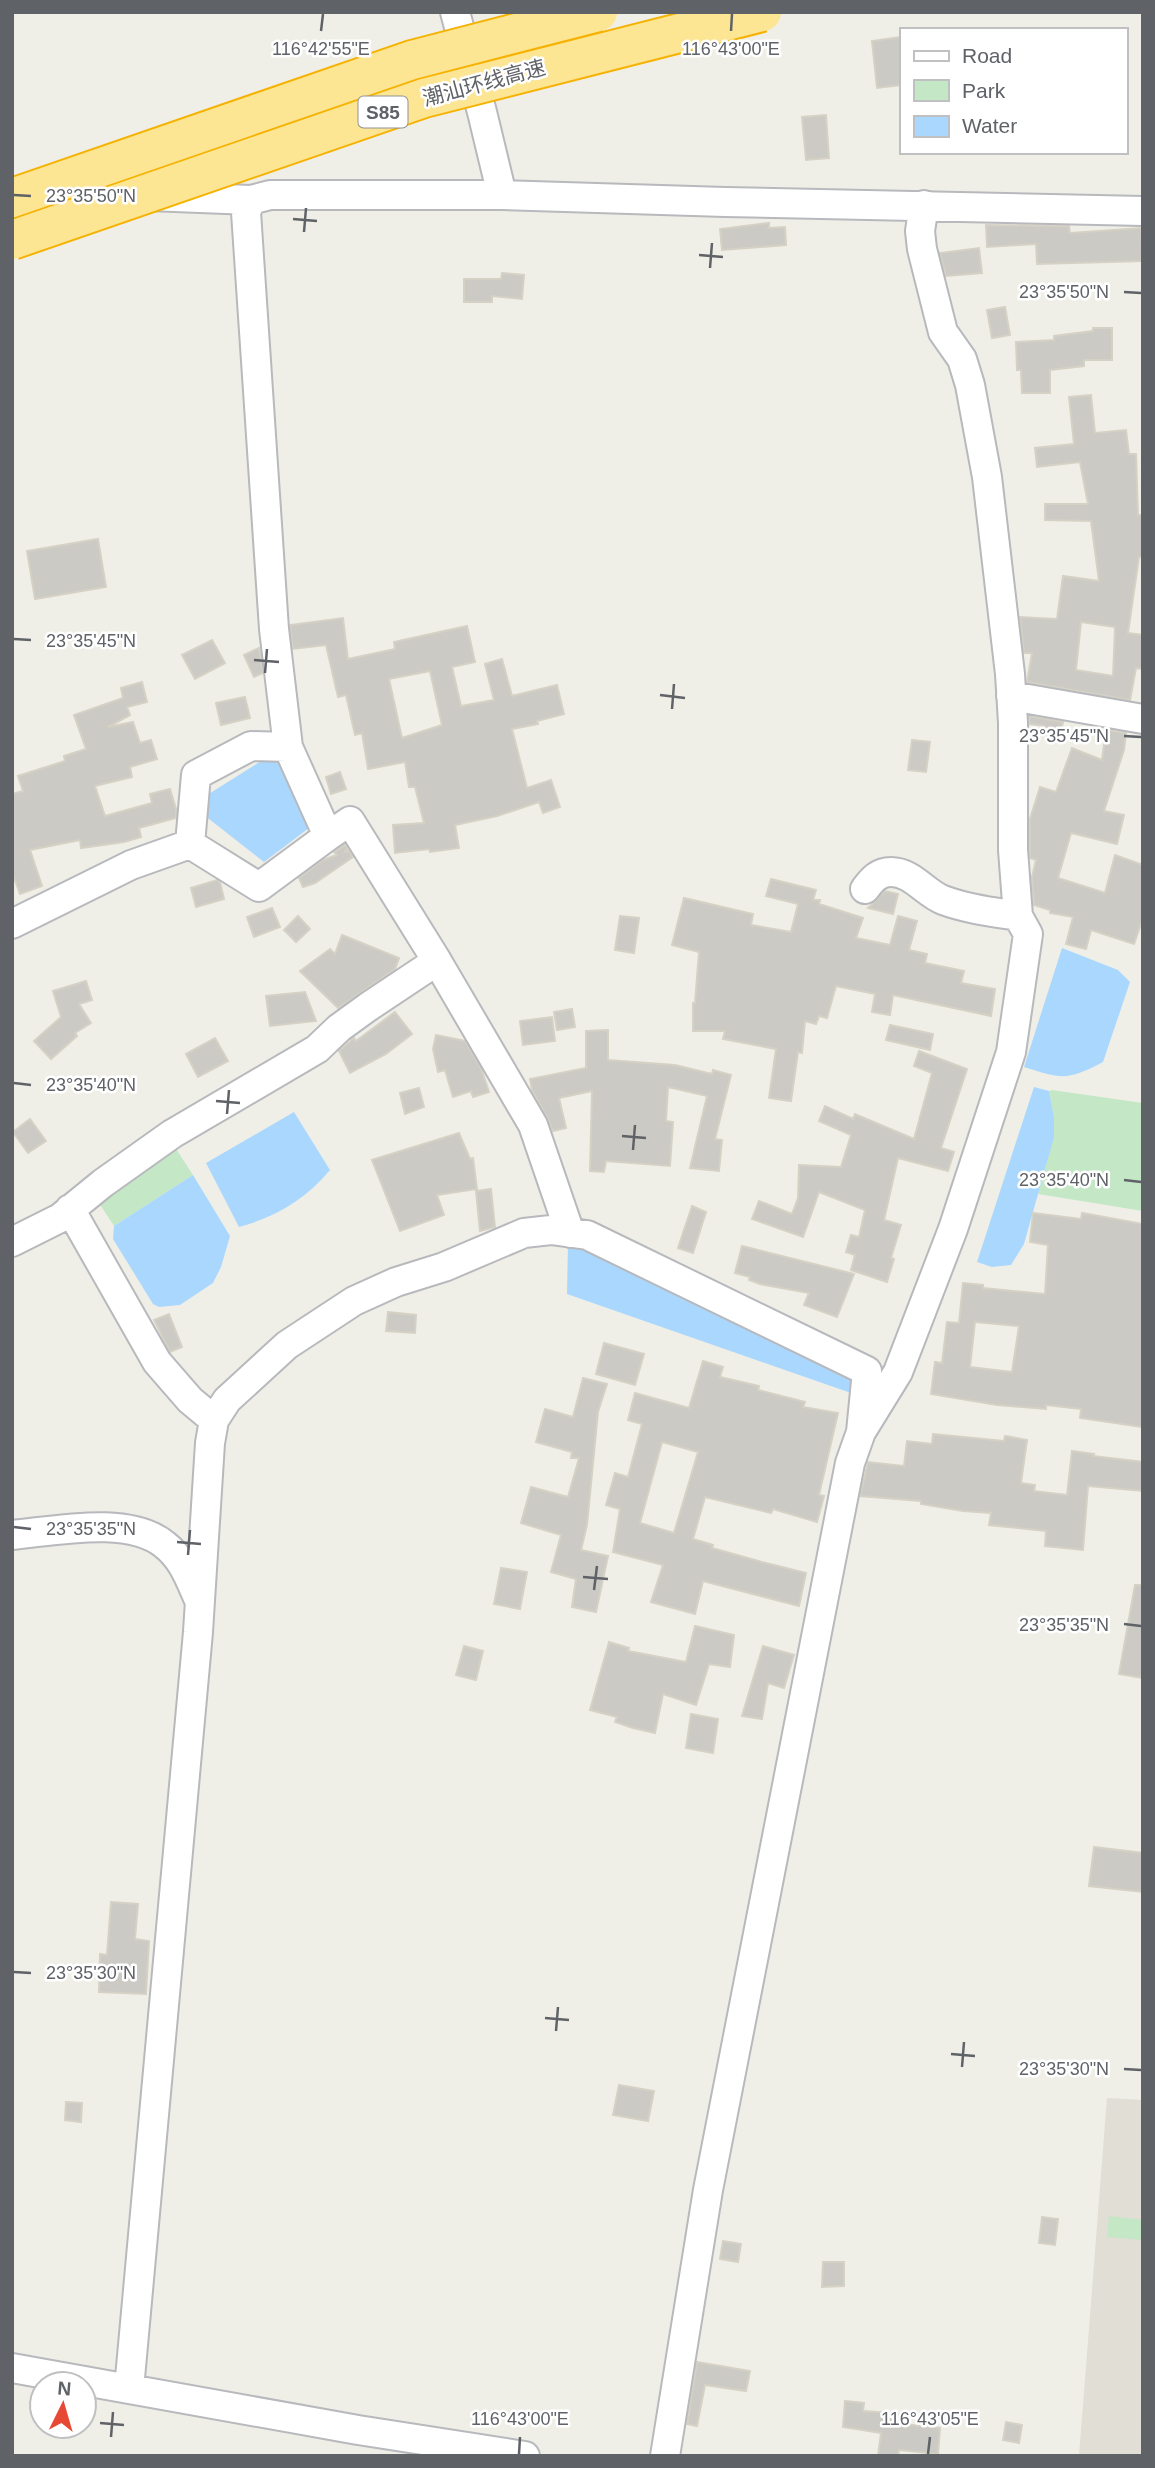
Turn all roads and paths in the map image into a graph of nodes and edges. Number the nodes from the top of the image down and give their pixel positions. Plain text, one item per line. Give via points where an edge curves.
1 (455, 12) edge
2 (598, 12) edge
3 (762, 12) edge
4 (12, 190) edge
5 (502, 195) junction
6 (12, 198) edge
7 (251, 200) junction
8 (924, 205) junction
9 (1143, 211) edge
10 (12, 240) edge
11 (1011, 695) junction
12 (1143, 719) edge
13 (288, 747) junction
14 (328, 836) junction
15 (190, 844) junction
16 (865, 889) dead end
17 (1018, 916) junction
18 (12, 924) edge
19 (437, 961) junction
20 (71, 1209) junction
21 (569, 1233) junction
22 (12, 1242) edge
23 (214, 1420) junction
24 (861, 1432) junction
25 (12, 1535) edge
26 (200, 1602) junction
27 (12, 2368) edge
28 (129, 2389) junction
29 (525, 2456) edge
30 (664, 2456) edge

1 - 5 street
2 - 6 highway, 潮汕环线高速 / S85, bridge via 412,60
3 - 10 highway, 潮汕环线高速 / S85, bridge via 424,98
4 - 7 street
5 - 7 street via 270,195
5 - 8 street
7 - 13 street via 246,212 274,629
8 - 9 street
8 - 11 street via 921,240 943,332 962,359 970,384 987,477
11 - 12 street
11 - 17 street
13 - 14 street
13 - 15 street via 251,746 196,775
14 - 15 street via 259,887
14 - 19 street via 350,821
15 - 18 street via 131,865
16 - 17 street via 874,876 891,872 911,878 940,899
17 - 24 street via 1028,934 1011,1052 953,1229 898,1372
19 - 20 street via 348,1021 317,1049 172,1134
19 - 21 street via 533,1125
20 - 22 street
20 - 23 street via 157,1362
21 - 23 street via 524,1233 354,1301 287,1345 227,1400
21 - 24 street via 587,1236 867,1371
23 - 26 street
24 - 30 street via 840,1508 738,2032
25 - 26 street via 107,1527 137,1530 165,1544 184,1566
26 - 28 street
27 - 28 street
28 - 29 street

